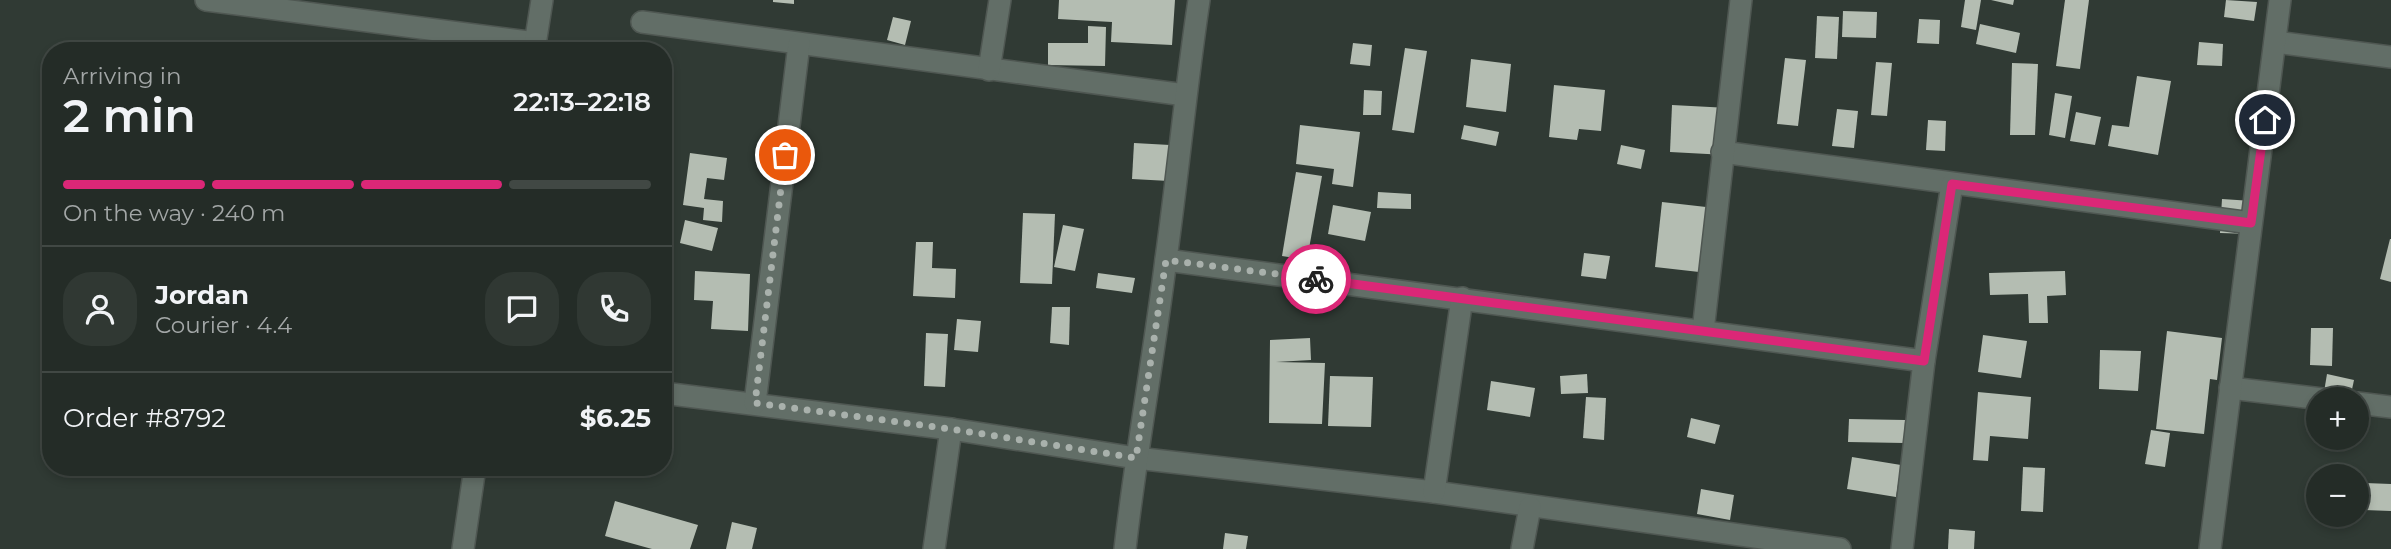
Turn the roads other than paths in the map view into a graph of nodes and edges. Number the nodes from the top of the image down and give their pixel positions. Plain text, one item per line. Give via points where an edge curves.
1 (206, 0) edge
2 (542, 0) edge
3 (1000, 0) edge
4 (1199, 0) edge
5 (1741, 0) edge
6 (2280, 0) edge
7 (642, 22) dead end
8 (500, 42) edge
9 (536, 42) edge
10 (2275, 42) junction
11 (799, 44) junction
12 (2391, 57) edge
13 (989, 70) junction
14 (1185, 95) junction
15 (1722, 152) junction
16 (1952, 184) junction
17 (2251, 223) junction
18 (1166, 260) junction
19 (1462, 298) junction
20 (1703, 331) junction
21 (1924, 361) junction
22 (2230, 388) junction
23 (672, 394) edge
24 (2306, 397) edge
25 (755, 403) junction
26 (2369, 404) edge
27 (2391, 407) edge
28 (951, 429) junction
29 (1136, 458) junction
30 (474, 476) edge
31 (1434, 492) junction
32 (1530, 507) junction
33 (463, 549) edge
34 (934, 549) edge
35 (1125, 549) edge
36 (1522, 549) edge
37 (1840, 549) edge
38 (1902, 549) edge
39 (2210, 549) edge

1 - 8 street
2 - 9 street
3 - 13 street
4 - 14 street
5 - 15 street
6 - 10 street
7 - 11 street
10 - 12 street
10 - 17 street
11 - 13 street
11 - 25 street
13 - 14 street
14 - 18 street
15 - 16 street
15 - 20 street
16 - 17 street
16 - 21 street
17 - 22 street
18 - 19 street
18 - 29 street
19 - 20 street
19 - 31 street
20 - 21 street
21 - 38 street
22 - 24 street
22 - 39 street
23 - 25 street
25 - 28 street
26 - 27 street
28 - 29 street
28 - 34 street
29 - 31 street
29 - 35 street
30 - 33 street
31 - 32 street
32 - 36 street
32 - 37 street

